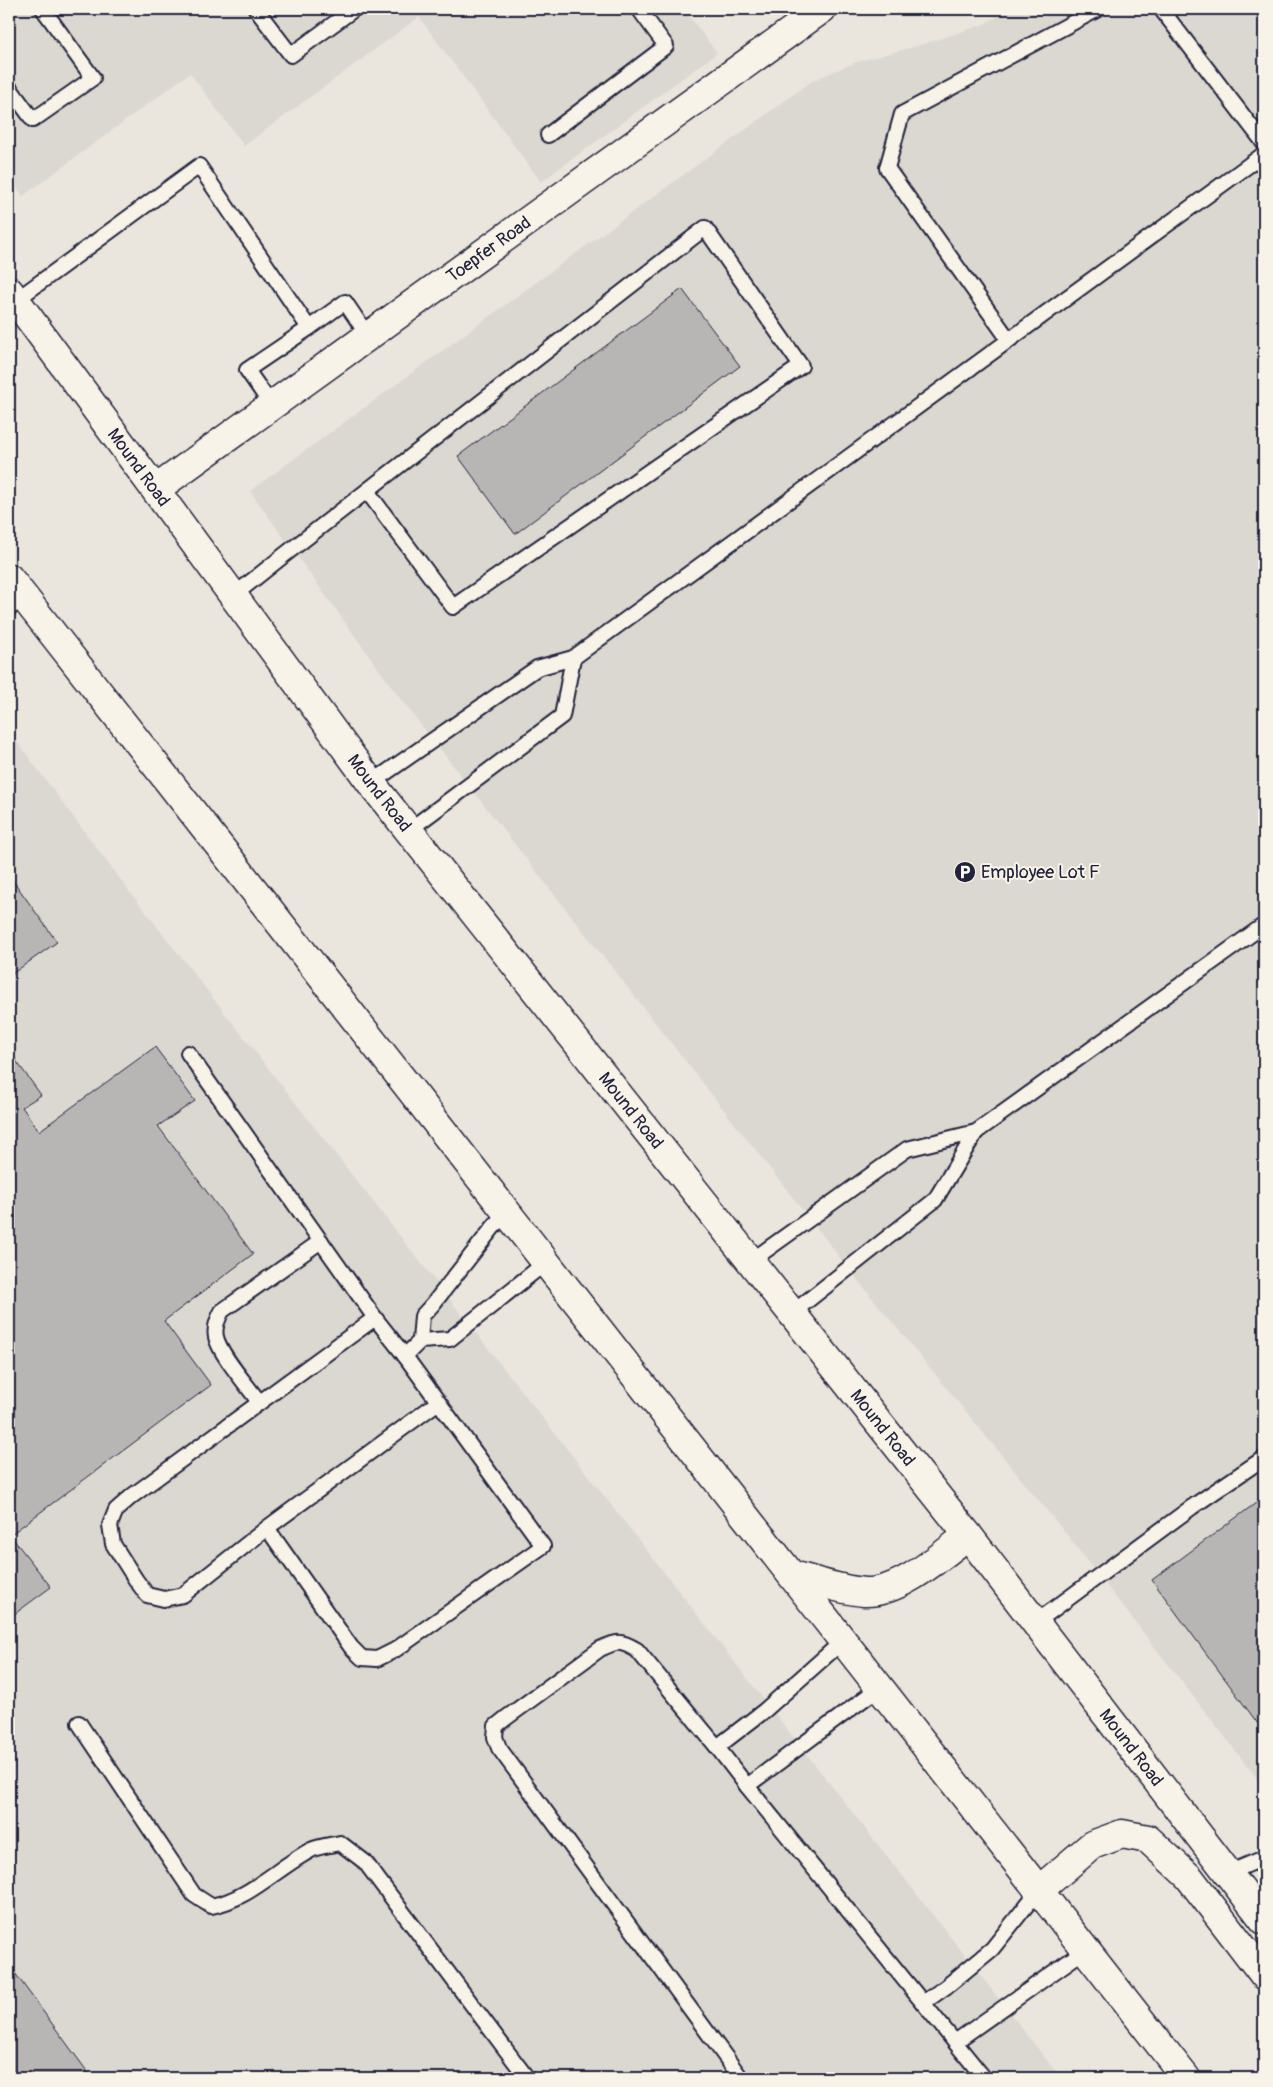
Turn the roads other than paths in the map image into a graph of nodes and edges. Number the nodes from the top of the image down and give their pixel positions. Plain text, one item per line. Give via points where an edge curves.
1 (43, 9) edge
2 (256, 9) edge
3 (354, 9) edge
4 (639, 9) edge
5 (822, 9) edge
6 (1098, 9) edge
7 (1161, 9) edge
8 (9, 87) edge
9 (548, 135) dead end
10 (1264, 143) edge
11 (1264, 154) edge
12 (12, 296) edge
13 (309, 328) junction
14 (368, 336) junction
15 (1009, 340) junction
16 (272, 406) junction
17 (156, 489) junction
18 (367, 491) junction
19 (14, 594) edge
20 (234, 596) junction
21 (573, 658) junction
22 (371, 783) junction
23 (409, 830) junction
24 (1264, 925) edge
25 (188, 1053) dead end
26 (976, 1132) junction
27 (506, 1211) junction
28 (321, 1241) junction
29 (751, 1261) junction
30 (545, 1263) junction
31 (792, 1313) junction
32 (375, 1318) junction
33 (420, 1341) junction
34 (405, 1356) junction
35 (259, 1402) junction
36 (437, 1403) junction
37 (1264, 1458) edge
38 (267, 1528) junction
39 (968, 1535) junction
40 (792, 1575) junction
41 (1035, 1623) junction
42 (844, 1640) junction
43 (880, 1687) junction
44 (79, 1723) dead end
45 (717, 1747) junction
46 (747, 1786) junction
47 (1264, 1858) edge
48 (1228, 1874) junction
49 (1038, 1890) junction
50 (1264, 1920) edge
51 (1085, 1950) junction
52 (1264, 1974) edge
53 (923, 2003) junction
54 (955, 2042) junction
55 (527, 2078) edge
56 (741, 2078) edge
57 (984, 2078) edge
58 (1186, 2078) edge

1 - 8 lane via 93,78 33,120
2 - 3 lane via 291,55
4 - 9 lane via 666,46
5 - 14 main road, Toepfer Road
6 - 15 lane via 902,114 887,168
7 - 10 lane
11 - 15 lane
12 - 13 lane via 199,166
12 - 17 main road, Mound Road
13 - 14 lane via 344,302
13 - 16 lane via 247,370
14 - 16 main road, Toepfer Road
15 - 21 lane
16 - 17 main road, Toepfer Road
17 - 20 main road, Mound Road
18 - 18 lane via 705,228 801,366 453,607
18 - 20 lane
19 - 27 main road
20 - 22 main road, Mound Road
21 - 22 lane via 537,668
21 - 23 lane via 562,716
22 - 23 main road, Mound Road
23 - 29 main road, Mound Road
24 - 26 lane
25 - 28 lane
26 - 29 lane via 907,1149
26 - 31 lane via 934,1200
27 - 30 main road
27 - 33 lane via 422,1316
28 - 32 lane
28 - 35 lane via 222,1311 216,1322 216,1336 221,1349
29 - 31 main road, Mound Road
30 - 33 lane via 450,1339
30 - 40 main road
31 - 39 main road, Mound Road
32 - 34 lane
32 - 35 lane
33 - 34 lane
34 - 36 lane
35 - 38 lane via 132,1496 116,1510 110,1525 114,1544 136,1580 147,1595 164,1599 182,1595
36 - 38 lane
36 - 38 lane via 543,1546 377,1659 362,1658 351,1647
37 - 41 lane
39 - 40 main road via 895,1586 866,1592
39 - 41 main road, Mound Road
40 - 42 main road
41 - 48 main road, Mound Road
42 - 43 main road
42 - 45 lane via 764,1711
43 - 46 lane
43 - 49 main road
44 - 55 lane via 194,1895 211,1906 234,1900 312,1849 340,1843 364,1862
45 - 46 lane
45 - 56 lane via 637,1650 616,1642 600,1649 506,1718 496,1726 495,1737 499,1748
46 - 53 lane
47 - 48 lane
48 - 50 main road, Mound Road
49 - 51 main road
49 - 52 main road via 1092,1845 1122,1834 1148,1839 1189,1877
49 - 53 lane via 992,1949
51 - 54 lane
51 - 58 main road
53 - 54 lane
54 - 57 lane

